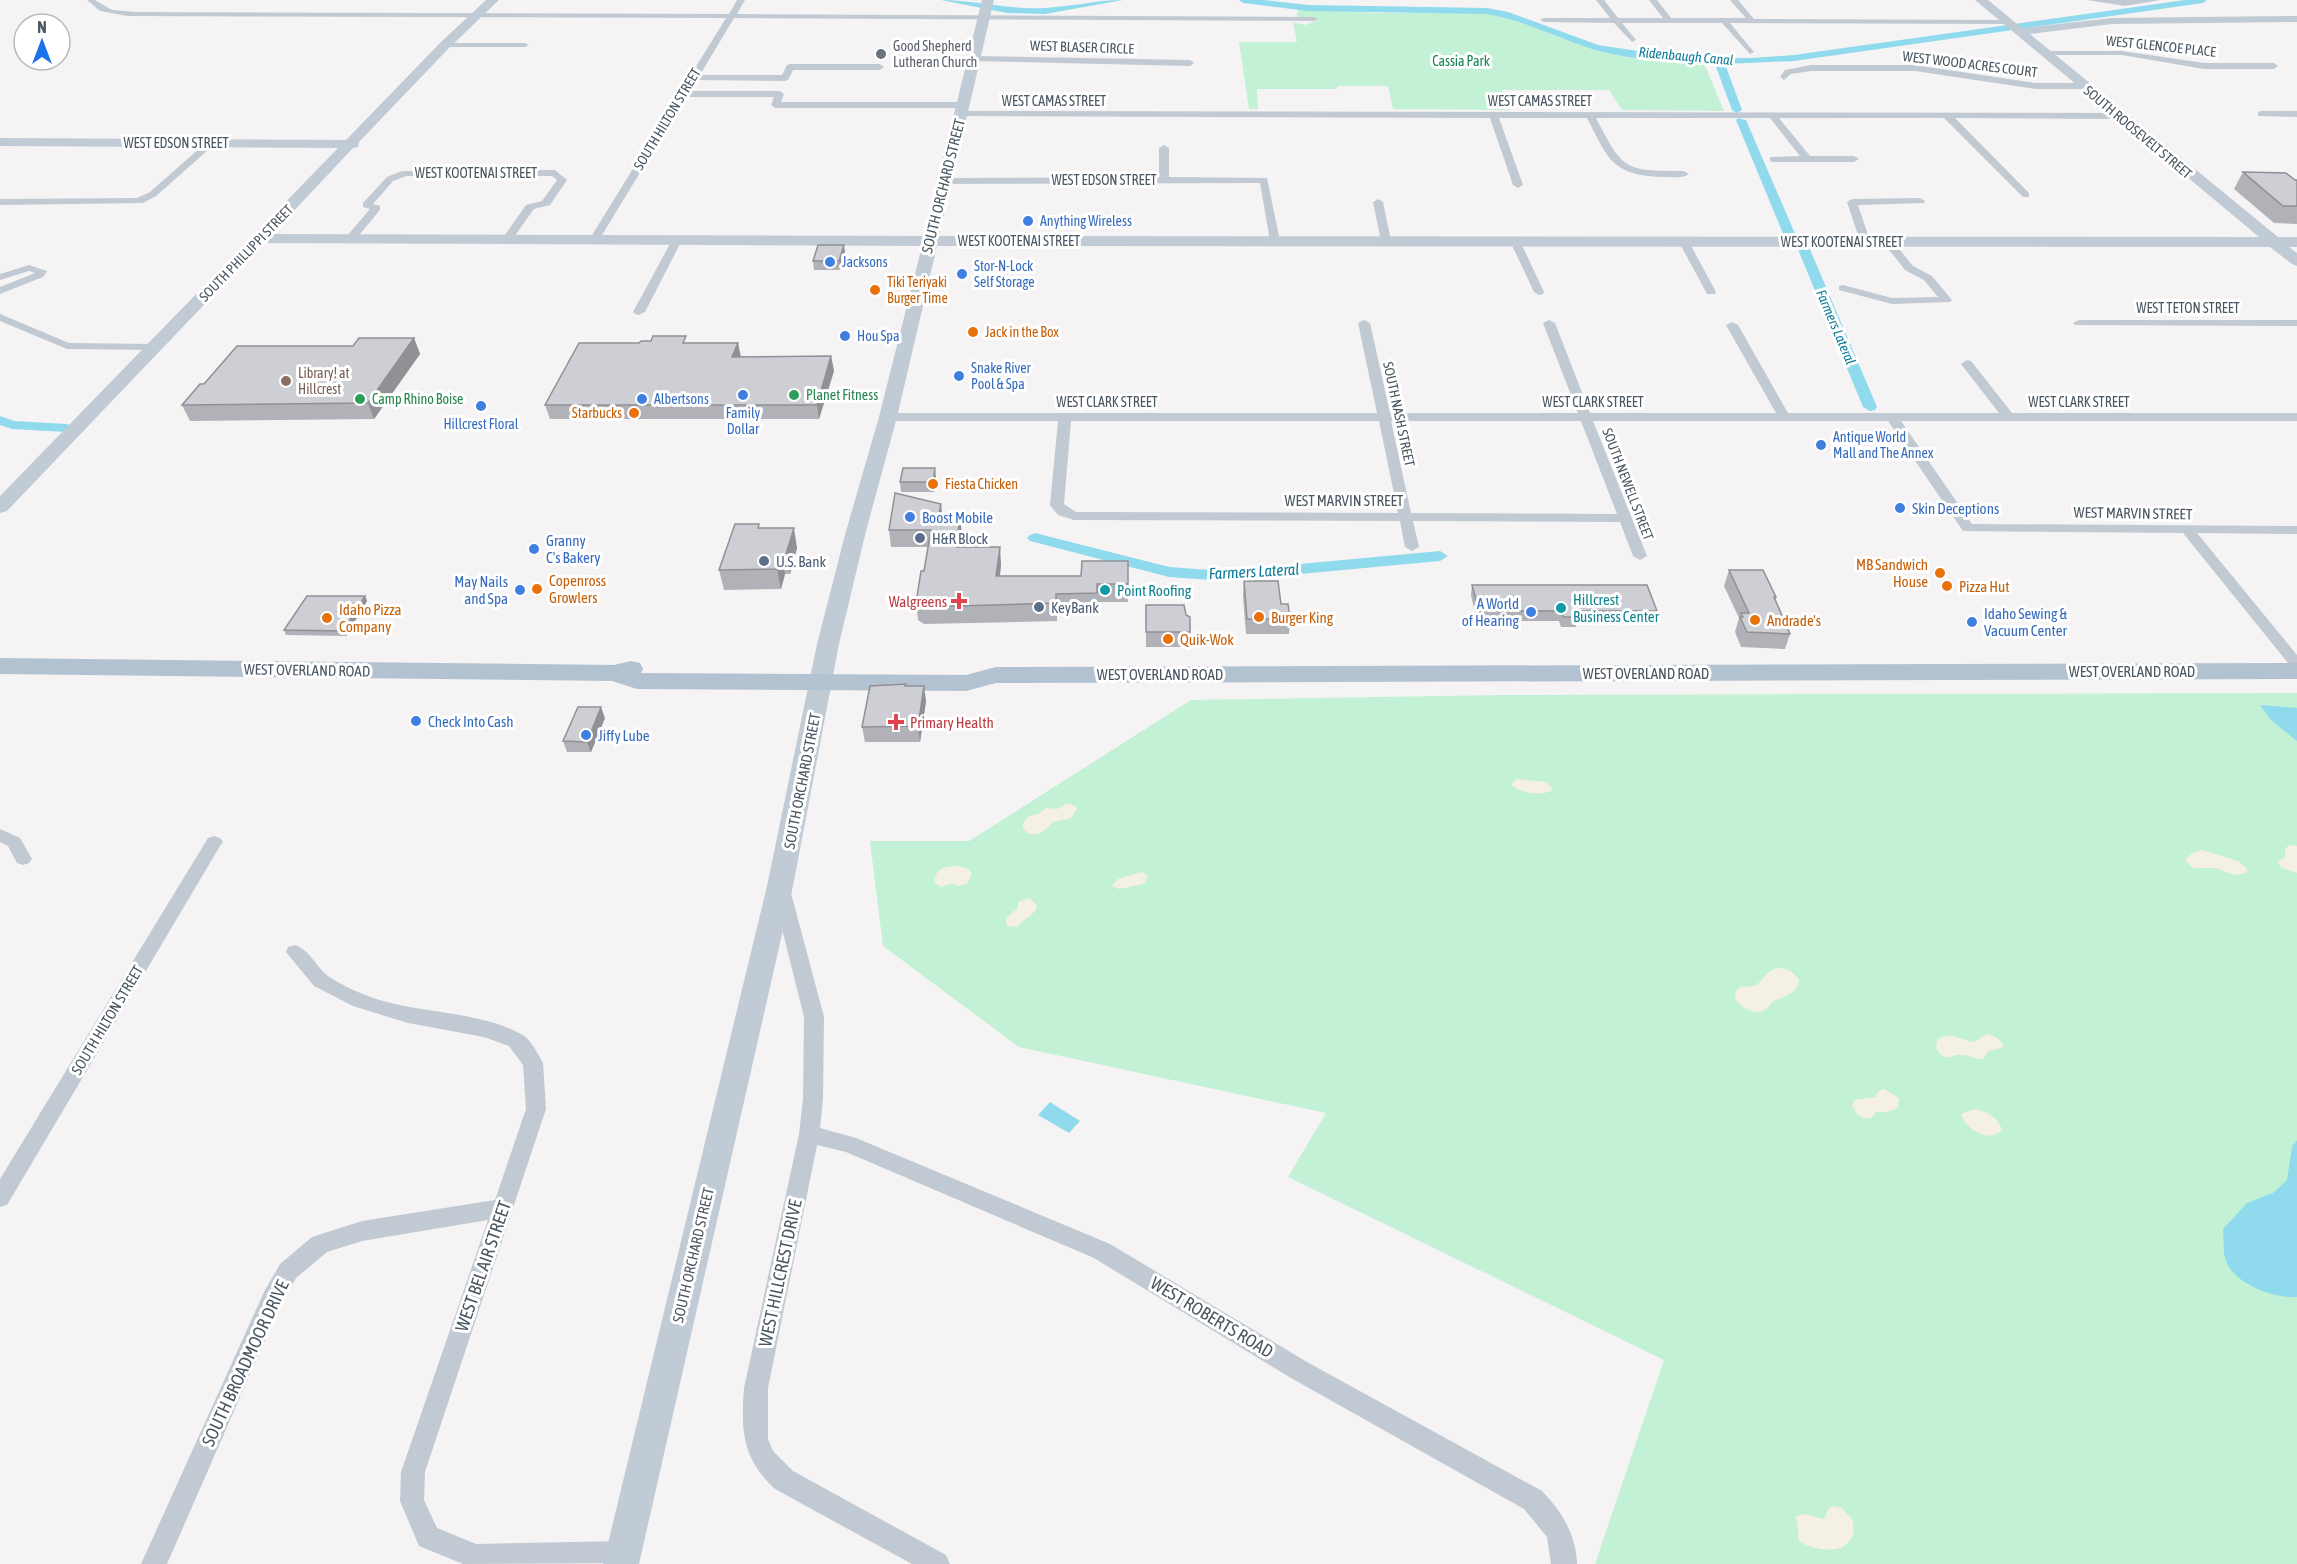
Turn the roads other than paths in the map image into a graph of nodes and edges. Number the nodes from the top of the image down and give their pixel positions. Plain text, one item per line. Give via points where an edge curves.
1 (91, 0) edge
2 (493, 0) edge
3 (741, 0) edge
4 (1600, 0) edge
5 (1653, 0) edge
6 (1734, 0) edge
7 (1981, 0) edge
8 (2004, 0) edge
9 (2017, 0) edge
10 (2091, 0) edge
11 (2157, 0) edge
12 (240, 5) dead end
13 (117, 6) dead end
14 (365, 8) dead end
15 (584, 8) dead end
16 (986, 9) edge
17 (109, 12) junction
18 (227, 15) junction
19 (356, 15) junction
20 (478, 15) junction
21 (577, 15) junction
22 (731, 15) junction
23 (1314, 19) dead end
24 (2297, 19) edge
25 (1544, 20) dead end
26 (1613, 21) junction
27 (1669, 21) junction
28 (1724, 21) junction
29 (1752, 21) junction
30 (2013, 27) junction
31 (1632, 40) dead end
32 (446, 45) junction
33 (525, 45) dead end
34 (1750, 52) dead end
35 (2044, 53) junction
36 (974, 59) junction
37 (1190, 63) dead end
38 (2274, 66) dead end
39 (880, 67) dead end
40 (1784, 76) dead end
41 (692, 77) junction
42 (2083, 86) junction
43 (682, 94) junction
44 (962, 110) junction
45 (2261, 114) dead end
46 (2297, 114) edge
47 (1493, 115) junction
48 (1590, 115) junction
49 (1946, 116) junction
50 (2119, 116) junction
51 (1774, 117) junction
52 (0, 142) edge
53 (211, 143) junction
54 (353, 144) junction
55 (1164, 148) dead end
56 (1773, 159) dead end
57 (1807, 159) junction
58 (1854, 159) dead end
59 (1684, 174) dead end
60 (944, 180) junction
61 (1164, 180) junction
62 (1518, 185) dead end
63 (2026, 195) dead end
64 (1920, 201) dead end
65 (0, 202) edge
66 (1378, 202) dead end
67 (261, 238) junction
68 (351, 238) junction
69 (507, 239) junction
70 (594, 240) junction
71 (677, 240) junction
72 (930, 241) junction
73 (1275, 241) junction
74 (1386, 241) junction
75 (1515, 241) junction
76 (1684, 242) junction
77 (1868, 242) junction
78 (1888, 242) junction
79 (2275, 242) junction
80 (2297, 242) edge
81 (2297, 261) edge
82 (0, 277) edge
83 (1843, 288) dead end
84 (0, 291) edge
85 (1711, 291) dead end
86 (1539, 292) dead end
87 (639, 312) dead end
88 (0, 317) edge
89 (1364, 323) dead end
90 (1549, 323) dead end
91 (2079, 323) dead end
92 (2297, 323) edge
93 (1732, 325) dead end
94 (155, 347) junction
95 (1967, 364) dead end
96 (888, 417) junction
97 (1065, 417) junction
98 (1384, 417) junction
99 (1586, 417) junction
100 (1784, 417) junction
101 (1892, 417) junction
102 (2008, 417) junction
103 (2297, 417) edge
104 (0, 507) edge
105 (1405, 517) junction
106 (1625, 518) junction
107 (2187, 530) junction
108 (2297, 530) edge
109 (1412, 547) dead end
110 (1640, 556) dead end
111 (2297, 665) edge
112 (0, 666) edge
113 (2297, 671) edge
114 (822, 675) junction
115 (0, 835) edge
116 (214, 842) dead end
117 (23, 859) dead end
118 (780, 886) junction
119 (295, 952) dead end
120 (809, 1134) junction
121 (0, 1198) edge
122 (502, 1208) junction
123 (622, 1559) edge
124 (154, 1564) edge
125 (937, 1564) edge
126 (1564, 1564) edge

1 - 17 street
2 - 20 street, SOUTH PHILLIPPI STREET
3 - 22 street, SOUTH HILTON STREET
4 - 26 street
5 - 27 street
6 - 29 street
7 - 30 street, SOUTH ROOSEVELT STREET
8 - 9 street
10 - 11 street via 2125,4
12 - 18 street
13 - 17 street
14 - 19 street
15 - 21 street
16 - 22 street
16 - 23 street
16 - 36 street, SOUTH ORCHARD STREET
17 - 18 street
18 - 19 street
19 - 20 street
20 - 21 street
20 - 32 street, SOUTH PHILLIPPI STREET
21 - 22 street
22 - 41 street, SOUTH HILTON STREET
24 - 30 street via 2112,21
25 - 26 street
26 - 27 street
26 - 31 street via 1621,24
27 - 28 street
28 - 29 street
28 - 34 street
29 - 30 street
30 - 35 street, SOUTH ROOSEVELT STREET
32 - 33 street
32 - 54 street, SOUTH PHILLIPPI STREET
35 - 38 street, WEST GLENCOE PLACE via 2122,53 2204,66
35 - 42 street, SOUTH ROOSEVELT STREET
36 - 37 street, WEST BLASER CIRCLE
36 - 44 street, SOUTH ORCHARD STREET
39 - 41 street via 790,67 785,78
40 - 42 street, WEST WOOD ACRES COURT via 1812,68 1915,68 2035,86
41 - 43 street, SOUTH HILTON STREET
42 - 50 street, SOUTH ROOSEVELT STREET
43 - 44 street, WEST CAMAS STREET via 780,94 775,105
43 - 70 street, SOUTH HILTON STREET
44 - 47 street, WEST CAMAS STREET
44 - 60 street, SOUTH ORCHARD STREET
45 - 46 street
47 - 48 street, WEST CAMAS STREET
47 - 62 street
48 - 51 street, WEST CAMAS STREET
48 - 59 street via 1614,159 1628,168
49 - 50 street, WEST CAMAS STREET
49 - 51 street, WEST CAMAS STREET
49 - 63 street
50 - 79 street, SOUTH ROOSEVELT STREET
51 - 57 street
52 - 53 street, WEST EDSON STREET
53 - 54 street, WEST EDSON STREET
53 - 65 street via 153,194 139,201
54 - 67 street, SOUTH PHILLIPPI STREET
55 - 61 street
56 - 57 street
57 - 58 street
60 - 61 street, WEST EDSON STREET
60 - 72 street, SOUTH ORCHARD STREET
61 - 73 street, WEST EDSON STREET via 1263,180
64 - 77 street via 1852,202
66 - 74 street
67 - 68 street, WEST KOOTENAI STREET
67 - 94 street, SOUTH PHILLIPPI STREET
68 - 69 street, WEST KOOTENAI STREET
68 - 69 street, WEST KOOTENAI STREET via 376,208 367,205 390,178 405,173 555,173 562,180 546,203 530,207
69 - 70 street, WEST KOOTENAI STREET
70 - 71 street, WEST KOOTENAI STREET
71 - 72 street, WEST KOOTENAI STREET
71 - 87 street
72 - 73 street, WEST KOOTENAI STREET
72 - 96 street, SOUTH ORCHARD STREET
73 - 74 street, WEST KOOTENAI STREET
74 - 75 street, WEST KOOTENAI STREET
75 - 76 street, WEST KOOTENAI STREET
75 - 86 street
76 - 77 street, WEST KOOTENAI STREET
76 - 85 street
77 - 78 street, WEST KOOTENAI STREET
78 - 79 street, WEST KOOTENAI STREET
78 - 83 street via 1909,268 1928,278 1946,300 1892,301
79 - 80 street, WEST KOOTENAI STREET
79 - 81 street, SOUTH ROOSEVELT STREET
82 - 84 street via 29,268 42,271
88 - 94 street via 67,346
89 - 98 street, SOUTH NASH STREET
90 - 99 street, SOUTH NEWELL STREET
91 - 92 street, WEST TETON STREET
93 - 100 street
94 - 104 street, SOUTH PHILLIPPI STREET
95 - 102 street
96 - 97 street, WEST CLARK STREET
96 - 114 street, SOUTH ORCHARD STREET via 848,560
97 - 98 street, WEST CLARK STREET
97 - 105 street, WEST MARVIN STREET via 1057,505 1074,516
98 - 99 street, WEST CLARK STREET
98 - 105 street, SOUTH NASH STREET
99 - 100 street, WEST CLARK STREET
99 - 106 street, SOUTH NEWELL STREET
100 - 101 street, WEST CLARK STREET
101 - 102 street, WEST CLARK STREET
101 - 107 street, WEST MARVIN STREET via 1968,528
102 - 103 street, WEST CLARK STREET
105 - 106 street, WEST MARVIN STREET
105 - 109 street, SOUTH NASH STREET
106 - 110 street, SOUTH NEWELL STREET
107 - 108 street, WEST MARVIN STREET
107 - 111 street
112 - 114 main road, WEST OVERLAND ROAD via 614,673 637,681
113 - 114 main road, WEST OVERLAND ROAD via 996,675 966,683
114 - 118 street, SOUTH ORCHARD STREET
115 - 117 street via 14,842
116 - 121 street, SOUTH HILTON STREET
118 - 120 street, WEST HILLCREST DRIVE via 814,1017
118 - 123 street, SOUTH ORCHARD STREET
119 - 122 street, WEST BEL AIR STREET via 321,981 360,1001 408,1015 485,1029 516,1040 534,1064 536,1109
120 - 125 street, WEST HILLCREST DRIVE via 756,1388 753,1419 757,1444 767,1466 784,1480
120 - 126 street, WEST ROBERTS ROAD via 849,1143 1102,1251 1299,1370 1533,1500 1553,1520 1565,1549
122 - 123 street, WEST BEL AIR STREET via 413,1472 412,1501 428,1537 476,1557
122 - 124 street, SOUTH BROADMOOR DRIVE via 362,1231 320,1244 288,1271

